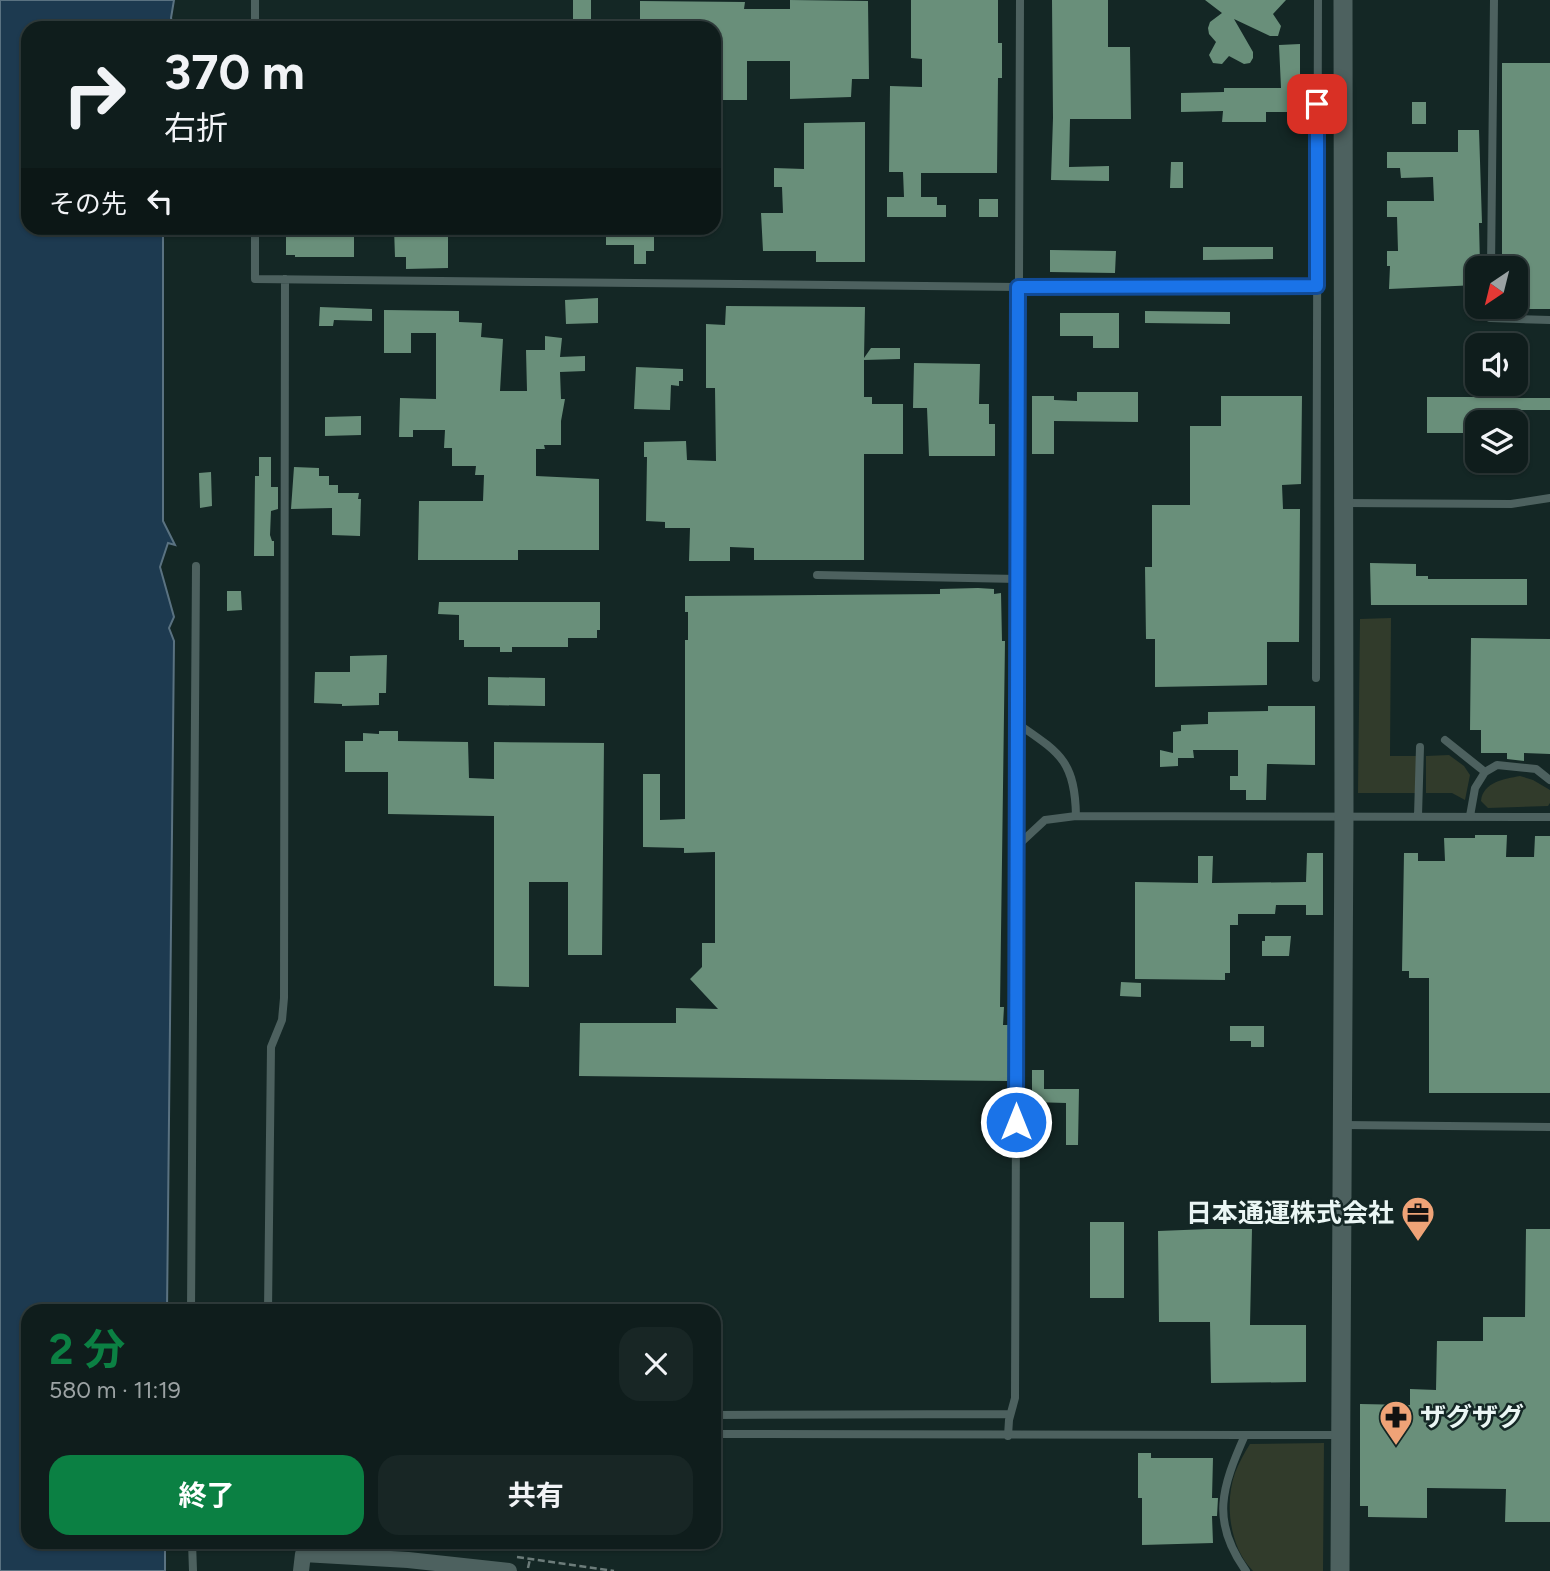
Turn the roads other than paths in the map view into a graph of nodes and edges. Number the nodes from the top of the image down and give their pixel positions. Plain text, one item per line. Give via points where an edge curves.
1 (255, 0) edge
2 (1020, 0) edge
3 (1318, 0) edge
4 (1343, 0) edge
5 (1494, 0) edge
6 (255, 21) edge
7 (255, 235) edge
8 (1491, 256) edge
9 (285, 279) junction
10 (1317, 286) junction
11 (1018, 287) junction
12 (1520, 319) edge
13 (1550, 320) edge
14 (1550, 498) edge
15 (1344, 503) junction
16 (196, 566) dead end
17 (817, 575) dead end
18 (1019, 579) junction
19 (1316, 678) dead end
20 (1018, 724) junction
21 (1445, 740) dead end
22 (1420, 747) dead end
23 (1485, 772) junction
24 (1550, 780) edge
25 (1076, 816) junction
26 (1344, 816) junction
27 (1418, 816) junction
28 (1470, 816) junction
29 (1550, 817) edge
30 (1017, 846) junction
31 (1343, 1125) junction
32 (1550, 1127) edge
33 (191, 1304) edge
34 (268, 1304) edge
35 (1010, 1414) junction
36 (721, 1415) edge
37 (721, 1434) edge
38 (1245, 1435) junction
39 (1341, 1435) junction
40 (1008, 1436) junction
41 (192, 1549) edge
42 (306, 1549) edge
43 (315, 1549) edge
44 (193, 1571) edge
45 (301, 1571) edge
46 (509, 1571) edge
47 (1246, 1571) edge
48 (1340, 1571) edge

1 - 6 lane
2 - 11 lane
3 - 10 lane
4 - 15 street
5 - 8 lane
7 - 9 lane via 255,279
9 - 11 lane
9 - 34 lane via 284,999 282,1020 271,1047
10 - 11 lane
10 - 19 lane
11 - 18 lane
12 - 13 lane
14 - 15 lane via 1511,504
15 - 26 street
16 - 33 lane
17 - 18 lane
18 - 20 lane
20 - 25 lane via 1066,762
20 - 30 lane
21 - 23 lane
22 - 27 lane
23 - 24 lane via 1497,765 1536,769
23 - 28 lane via 1475,788
25 - 26 lane
25 - 30 lane via 1045,820
26 - 27 lane
26 - 31 street
27 - 28 lane
28 - 29 lane
30 - 35 lane via 1015,1398
31 - 32 lane
31 - 39 street
35 - 36 lane
35 - 40 lane
37 - 40 lane
38 - 39 lane
38 - 40 lane
38 - 47 lane via 1222,1501 1225,1532
39 - 48 street
41 - 44 lane
42 - 45 street
43 - 46 street

